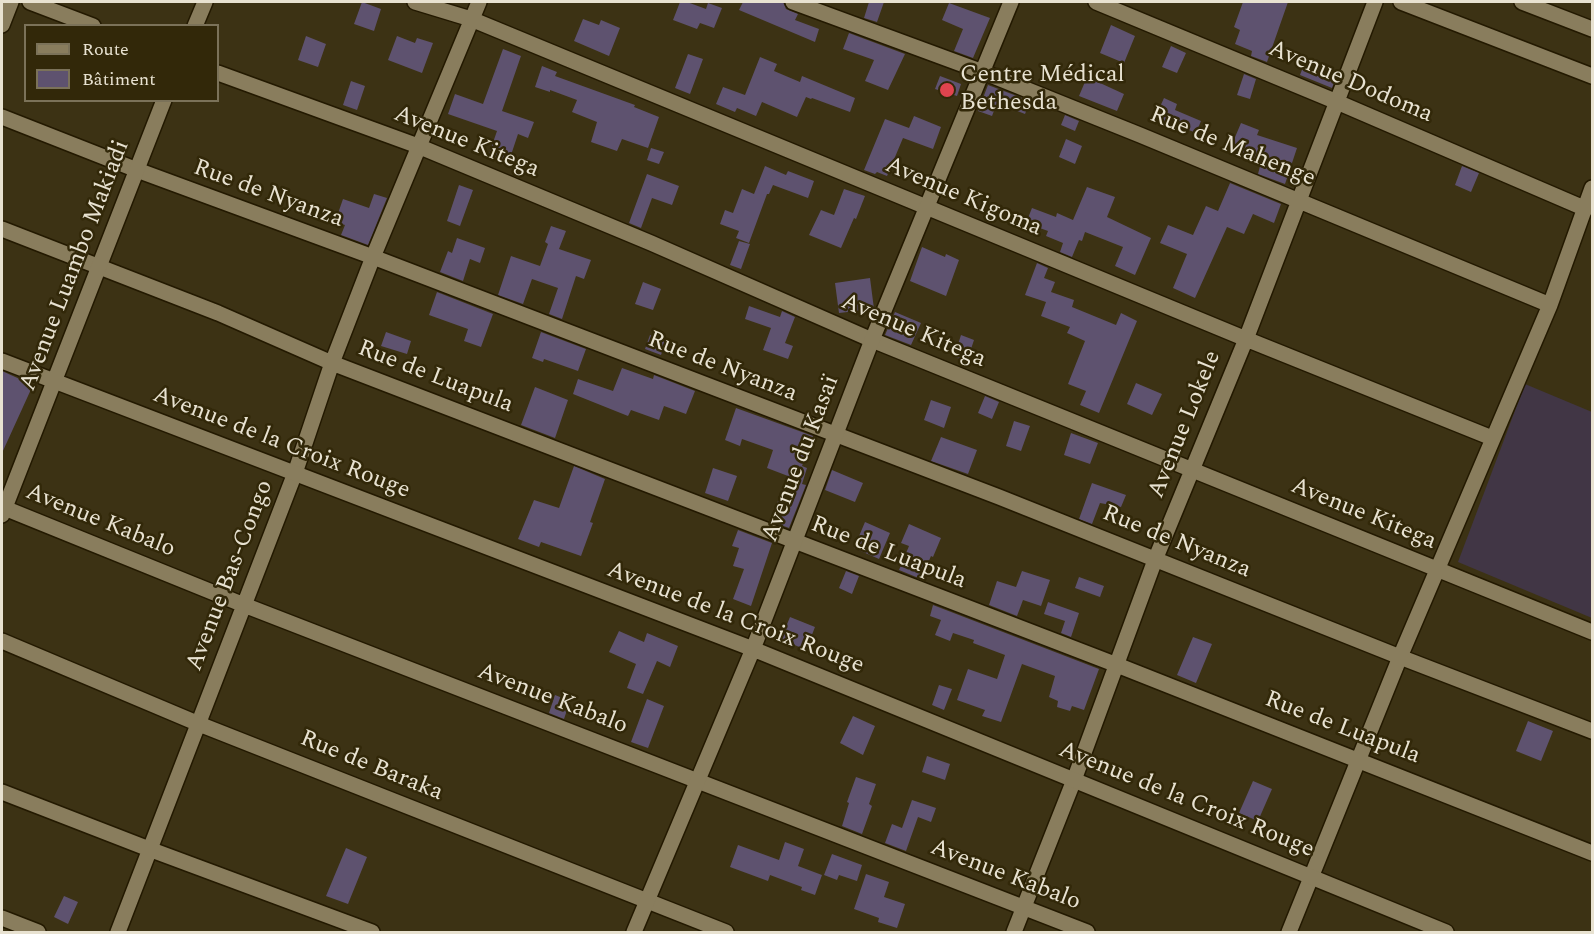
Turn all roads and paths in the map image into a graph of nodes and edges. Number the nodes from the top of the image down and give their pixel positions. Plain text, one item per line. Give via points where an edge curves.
1 (11, 2) edge
2 (30, 2) edge
3 (205, 2) edge
4 (415, 2) edge
5 (479, 2) edge
6 (793, 2) edge
7 (1011, 2) edge
8 (1096, 2) edge
9 (1375, 2) edge
10 (1401, 2) edge
11 (1522, 2) edge
12 (471, 20) junction
13 (88, 24) edge
14 (196, 24) edge
15 (2, 25) edge
16 (1593, 28) edge
17 (219, 72) edge
18 (983, 72) junction
19 (1593, 76) edge
20 (163, 102) edge
21 (1337, 102) junction
22 (2, 117) edge
23 (418, 146) junction
24 (137, 170) junction
25 (1593, 188) edge
26 (1298, 200) junction
27 (926, 207) junction
28 (1586, 209) junction
29 (2, 229) edge
30 (373, 257) junction
31 (98, 266) junction
32 (1550, 305) junction
33 (1246, 339) junction
34 (872, 340) junction
35 (2, 361) edge
36 (332, 363) junction
37 (55, 382) junction
38 (836, 435) junction
39 (1492, 438) junction
40 (1191, 469) junction
41 (294, 473) junction
42 (2, 510) edge
43 (795, 542) junction
44 (1155, 560) junction
45 (1437, 570) junction
46 (244, 605) junction
47 (1593, 632) edge
48 (2, 641) edge
49 (753, 649) junction
50 (1400, 657) junction
51 (1117, 665) junction
52 (199, 723) junction
53 (1593, 731) edge
54 (1360, 760) junction
55 (1074, 780) junction
56 (699, 781) junction
57 (2, 792) edge
58 (149, 849) junction
59 (1593, 852) edge
60 (1311, 877) junction
61 (648, 900) junction
62 (1024, 908) junction
63 (2, 918) edge
64 (38, 933) edge
65 (118, 933) edge
66 (372, 933) edge
67 (634, 933) edge
68 (726, 933) edge
69 (1014, 933) edge
70 (1087, 933) edge
71 (1289, 933) edge
72 (1446, 933) edge

1 - 15 street
2 - 13 street
3 - 14 street
4 - 12 street, Avenue Kigoma
5 - 12 street, Avenue Bas-Congo
6 - 18 street, Rue de Mahenge
7 - 18 street, Avenue du Kasaï
8 - 21 street, Avenue Dodoma
9 - 21 street, Avenue Lokele
10 - 19 street
11 - 16 street
12 - 23 street, Avenue Bas-Congo
12 - 27 street, Avenue Kigoma
17 - 23 street, Avenue Kitega
18 - 26 street, Rue de Mahenge
18 - 27 street, Avenue du Kasaï
20 - 24 street, Avenue Luambo Makiadi
21 - 26 street, Avenue Lokele
21 - 28 street, Avenue Dodoma
22 - 24 street, Rue de Nyanza
23 - 30 street, Avenue Bas-Congo
23 - 34 street, Avenue Kitega
24 - 30 street, Rue de Nyanza
24 - 31 street, Avenue Luambo Makiadi
25 - 28 street
26 - 32 street, Rue de Mahenge
26 - 33 street, Avenue Lokele
27 - 33 street, Avenue Kigoma
27 - 34 street, Avenue du Kasaï
28 - 32 street
29 - 31 street, Rue de Luapula
30 - 36 street, Avenue Bas-Congo
30 - 38 street, Rue de Nyanza
31 - 36 street, Rue de Luapula
31 - 37 street, Avenue Luambo Makiadi
32 - 39 street
33 - 39 street, Avenue Kigoma
33 - 40 street, Avenue Lokele
34 - 38 street, Avenue du Kasaï
34 - 40 street, Avenue Kitega
35 - 37 street, Avenue de la Croix Rouge
36 - 41 street, Avenue Bas-Congo
36 - 43 street, Rue de Luapula
37 - 41 street, Avenue de la Croix Rouge
37 - 42 street, Avenue Luambo Makiadi
38 - 43 street, Avenue du Kasaï
38 - 44 street, Rue de Nyanza
39 - 45 street
40 - 44 street, Avenue Lokele
40 - 45 street, Avenue Kitega
41 - 46 street, Avenue Bas-Congo
41 - 49 street, Avenue de la Croix Rouge
42 - 46 street, Avenue Kabalo
43 - 49 street, Avenue du Kasaï
43 - 51 street, Rue de Luapula
44 - 50 street, Rue de Nyanza
44 - 51 street, Avenue Lokele
45 - 47 street, Avenue Kitega
45 - 50 street
46 - 52 street, Avenue Bas-Congo
46 - 56 street, Avenue Kabalo
48 - 52 street, Rue de Baraka
49 - 55 street, Avenue de la Croix Rouge
49 - 56 street, Avenue du Kasaï
50 - 53 street, Rue de Nyanza
50 - 54 street
51 - 54 street, Rue de Luapula
51 - 55 street, Avenue Lokele
52 - 58 street, Avenue Bas-Congo
52 - 61 street, Rue de Baraka
54 - 59 street, Rue de Luapula
54 - 60 street
55 - 60 street, Avenue de la Croix Rouge
55 - 62 street, Avenue Lokele
56 - 61 street, Avenue du Kasaï
56 - 62 street, Avenue Kabalo
57 - 58 street
58 - 65 street, Avenue Bas-Congo
58 - 66 street
60 - 71 street
60 - 72 street, Avenue de la Croix Rouge
61 - 67 street, Avenue du Kasaï
61 - 68 street, Rue de Baraka
62 - 69 street, Avenue Lokele
62 - 70 street, Avenue Kabalo
63 - 64 street

